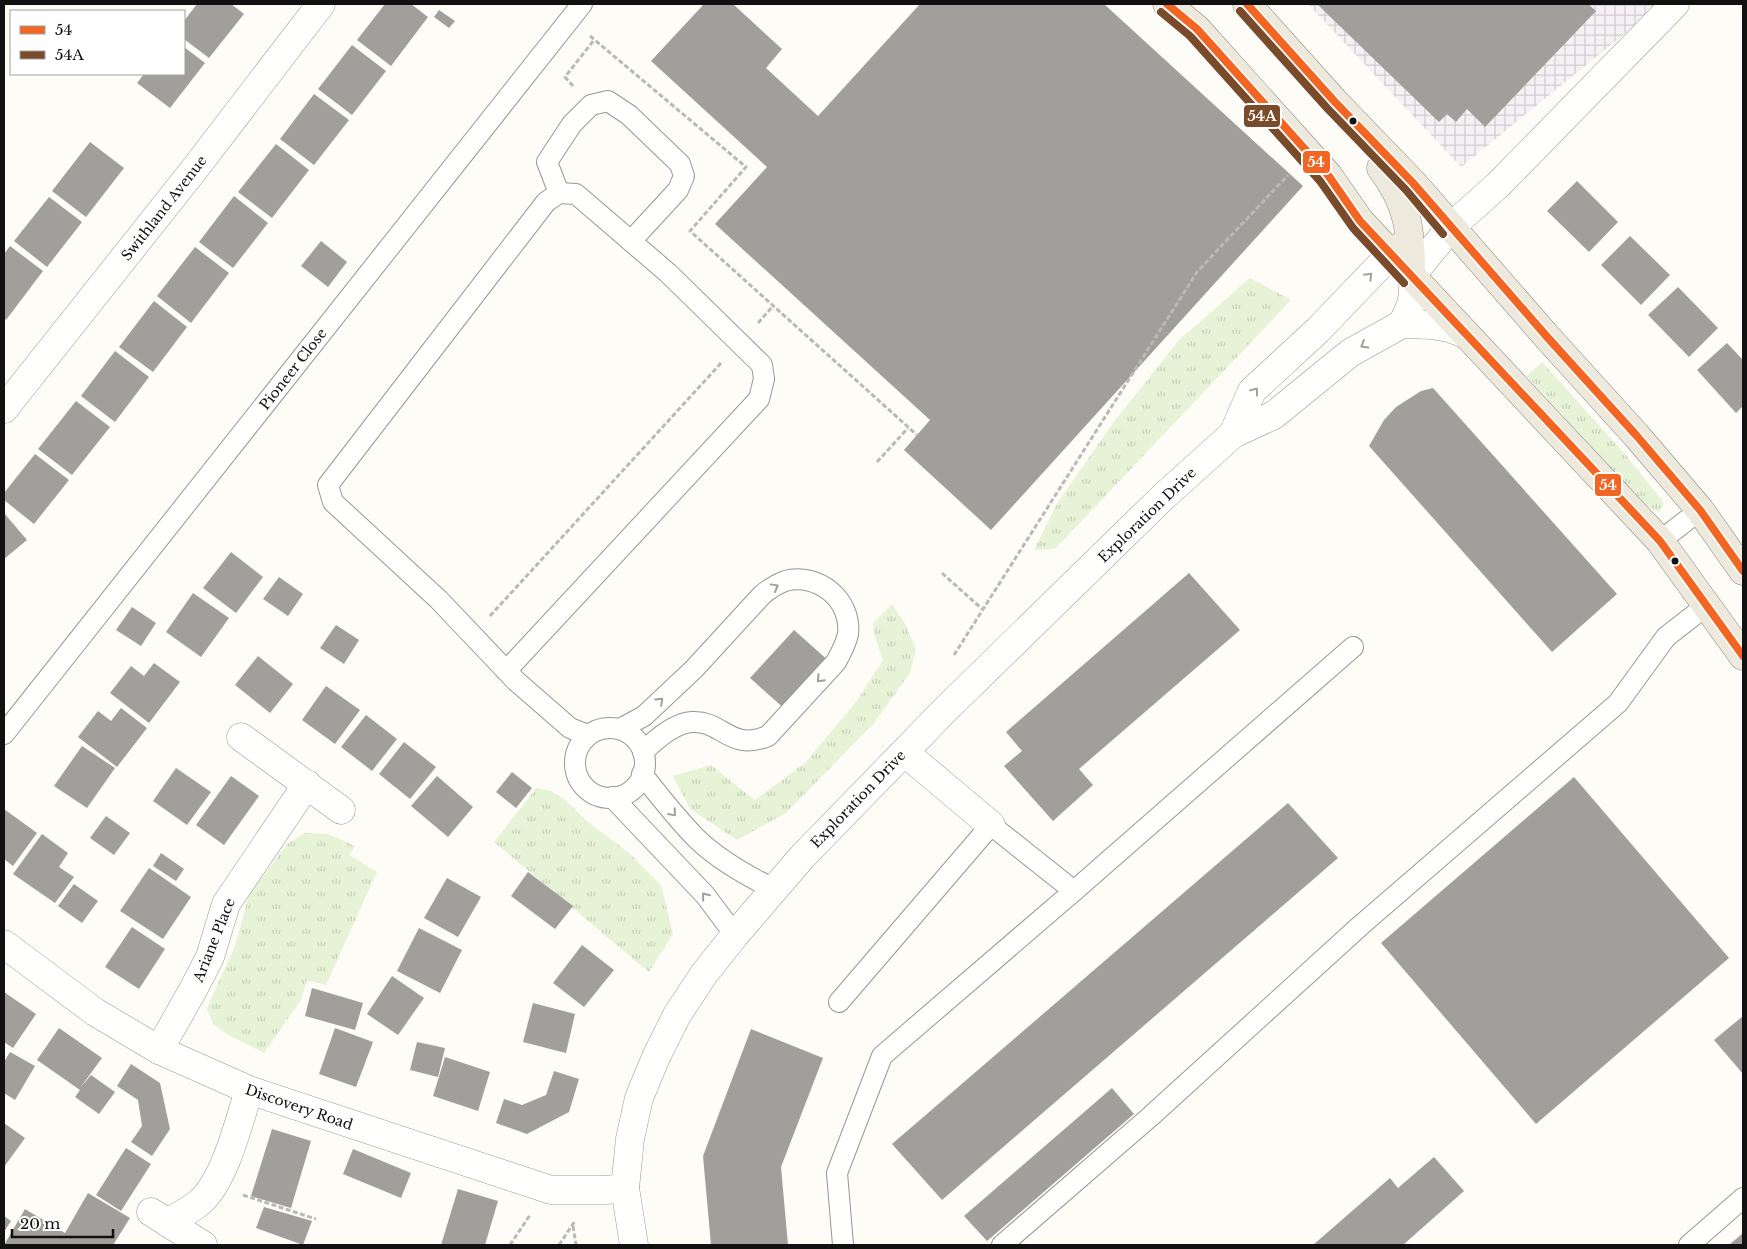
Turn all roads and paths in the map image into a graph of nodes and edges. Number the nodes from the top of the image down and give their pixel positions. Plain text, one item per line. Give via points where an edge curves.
1 (322, 4) edge
2 (582, 4) edge
3 (1167, 4) edge
4 (1247, 4) edge
5 (1675, 4) edge
6 (1193, 16) edge
7 (588, 35) dead end
8 (594, 40) junction
9 (1334, 101) junction
10 (590, 105) junction
11 (1293, 169) dead end
12 (559, 193) junction
13 (1451, 227) junction
14 (631, 241) junction
15 (1401, 247) junction
16 (1411, 276) junction
17 (773, 306) junction
18 (1402, 324) junction
19 (1465, 334) junction
20 (740, 342) junction
21 (4, 409) edge
22 (908, 428) junction
23 (1233, 434) junction
24 (917, 435) dead end
25 (877, 462) dead end
26 (1700, 510) junction
27 (1660, 541) junction
28 (1743, 571) edge
29 (942, 573) dead end
30 (1706, 605) junction
31 (982, 609) junction
32 (473, 635) junction
33 (1353, 647) dead end
34 (953, 656) dead end
35 (1743, 656) edge
36 (506, 671) junction
37 (620, 729) junction
38 (4, 734) edge
39 (588, 735) junction
40 (241, 737) dead end
41 (643, 752) junction
42 (904, 752) junction
43 (642, 774) junction
44 (307, 784) junction
45 (612, 797) junction
46 (341, 810) dead end
47 (992, 825) junction
48 (774, 889) junction
49 (1074, 891) junction
50 (734, 935) junction
51 (4, 944) edge
52 (839, 1002) dead end
53 (159, 1050) junction
54 (249, 1090) junction
55 (214, 1186) junction
56 (625, 1188) junction
57 (1743, 1198) edge
58 (534, 1209) dead end
59 (316, 1218) dead end
60 (573, 1225) dead end
61 (203, 1245) edge
62 (510, 1245) edge
63 (576, 1245) edge
64 (634, 1245) edge
65 (843, 1245) edge
66 (1002, 1245) edge
67 (1689, 1245) edge

1 - 21 street, Swithland Avenue
2 - 38 lane, Pioneer Close
3 - 6 main road
4 - 9 main road
5 - 13 street via 1498,185
6 - 15 main road via 1328,175 1360,220
7 - 8 path
8 - 10 path via 564,77
8 - 17 path via 746,167 690,231
9 - 13 main road
9 - 15 main road via 1392,183 1402,203
10 - 12 lane via 572,124 547,162
10 - 14 lane via 608,102 628,114 680,164 684,176 678,190
11 - 31 path via 1197,272
12 - 14 lane via 576,194
12 - 32 lane via 546,202 328,486 334,502
13 - 15 street, Exploration Drive
13 - 16 street
13 - 26 main road
14 - 20 lane
15 - 16 main road
23 -> 15 street, Exploration Drive via 1252,391
16 - 18 street via 1414,288 1412,302
16 - 19 main road
17 - 20 path
17 - 22 path
18 - 19 street via 1432,325
18 -> 23 street, Exploration Drive via 1350,353 1274,414
19 - 27 main road
20 - 32 path
20 - 36 lane via 762,364 764,378 759,399
22 - 24 path
22 - 25 path
23 - 42 street, Exploration Drive via 1163,497
26 - 27 lane
26 - 28 main road
27 - 30 main road
29 - 31 path
30 - 35 main road
30 - 66 lane via 1666,637 1618,703 1360,926 1151,1116
31 - 34 path
32 - 36 lane
33 - 49 lane
36 - 39 lane via 570,728
37 - 39 lane via 609,727
37 - 41 lane via 630,734
37 -> 41 lane via 644,716 773,586 798,579 811,581 830,590 839,600 848,623 843,650 836,662 768,736 744,741 692,722 676,727
39 - 45 lane via 576,753 577,775 591,792 601,797
40 - 44 street
41 - 43 lane
42 - 47 street
42 - 48 street, Exploration Drive
43 - 45 lane via 631,791
43 -> 48 lane via 699,840 749,877
44 - 46 street
44 - 53 street, Ariane Place via 226,904 210,957
50 -> 45 lane via 705,895
47 - 49 lane
47 - 52 lane
48 - 50 street, Exploration Drive
49 - 65 lane via 882,1056 837,1173
50 - 56 street, Exploration Drive via 677,1015 656,1057 640,1098 630,1139
51 - 53 street, Discovery Road via 95,1012
53 - 54 street, Discovery Road
54 - 55 street
54 - 56 street, Discovery Road via 551,1190
55 - 59 path
55 - 61 street via 200,1202 159,1217
56 - 64 street, Exploration Drive
57 - 67 lane
58 - 62 path
60 - 63 path

